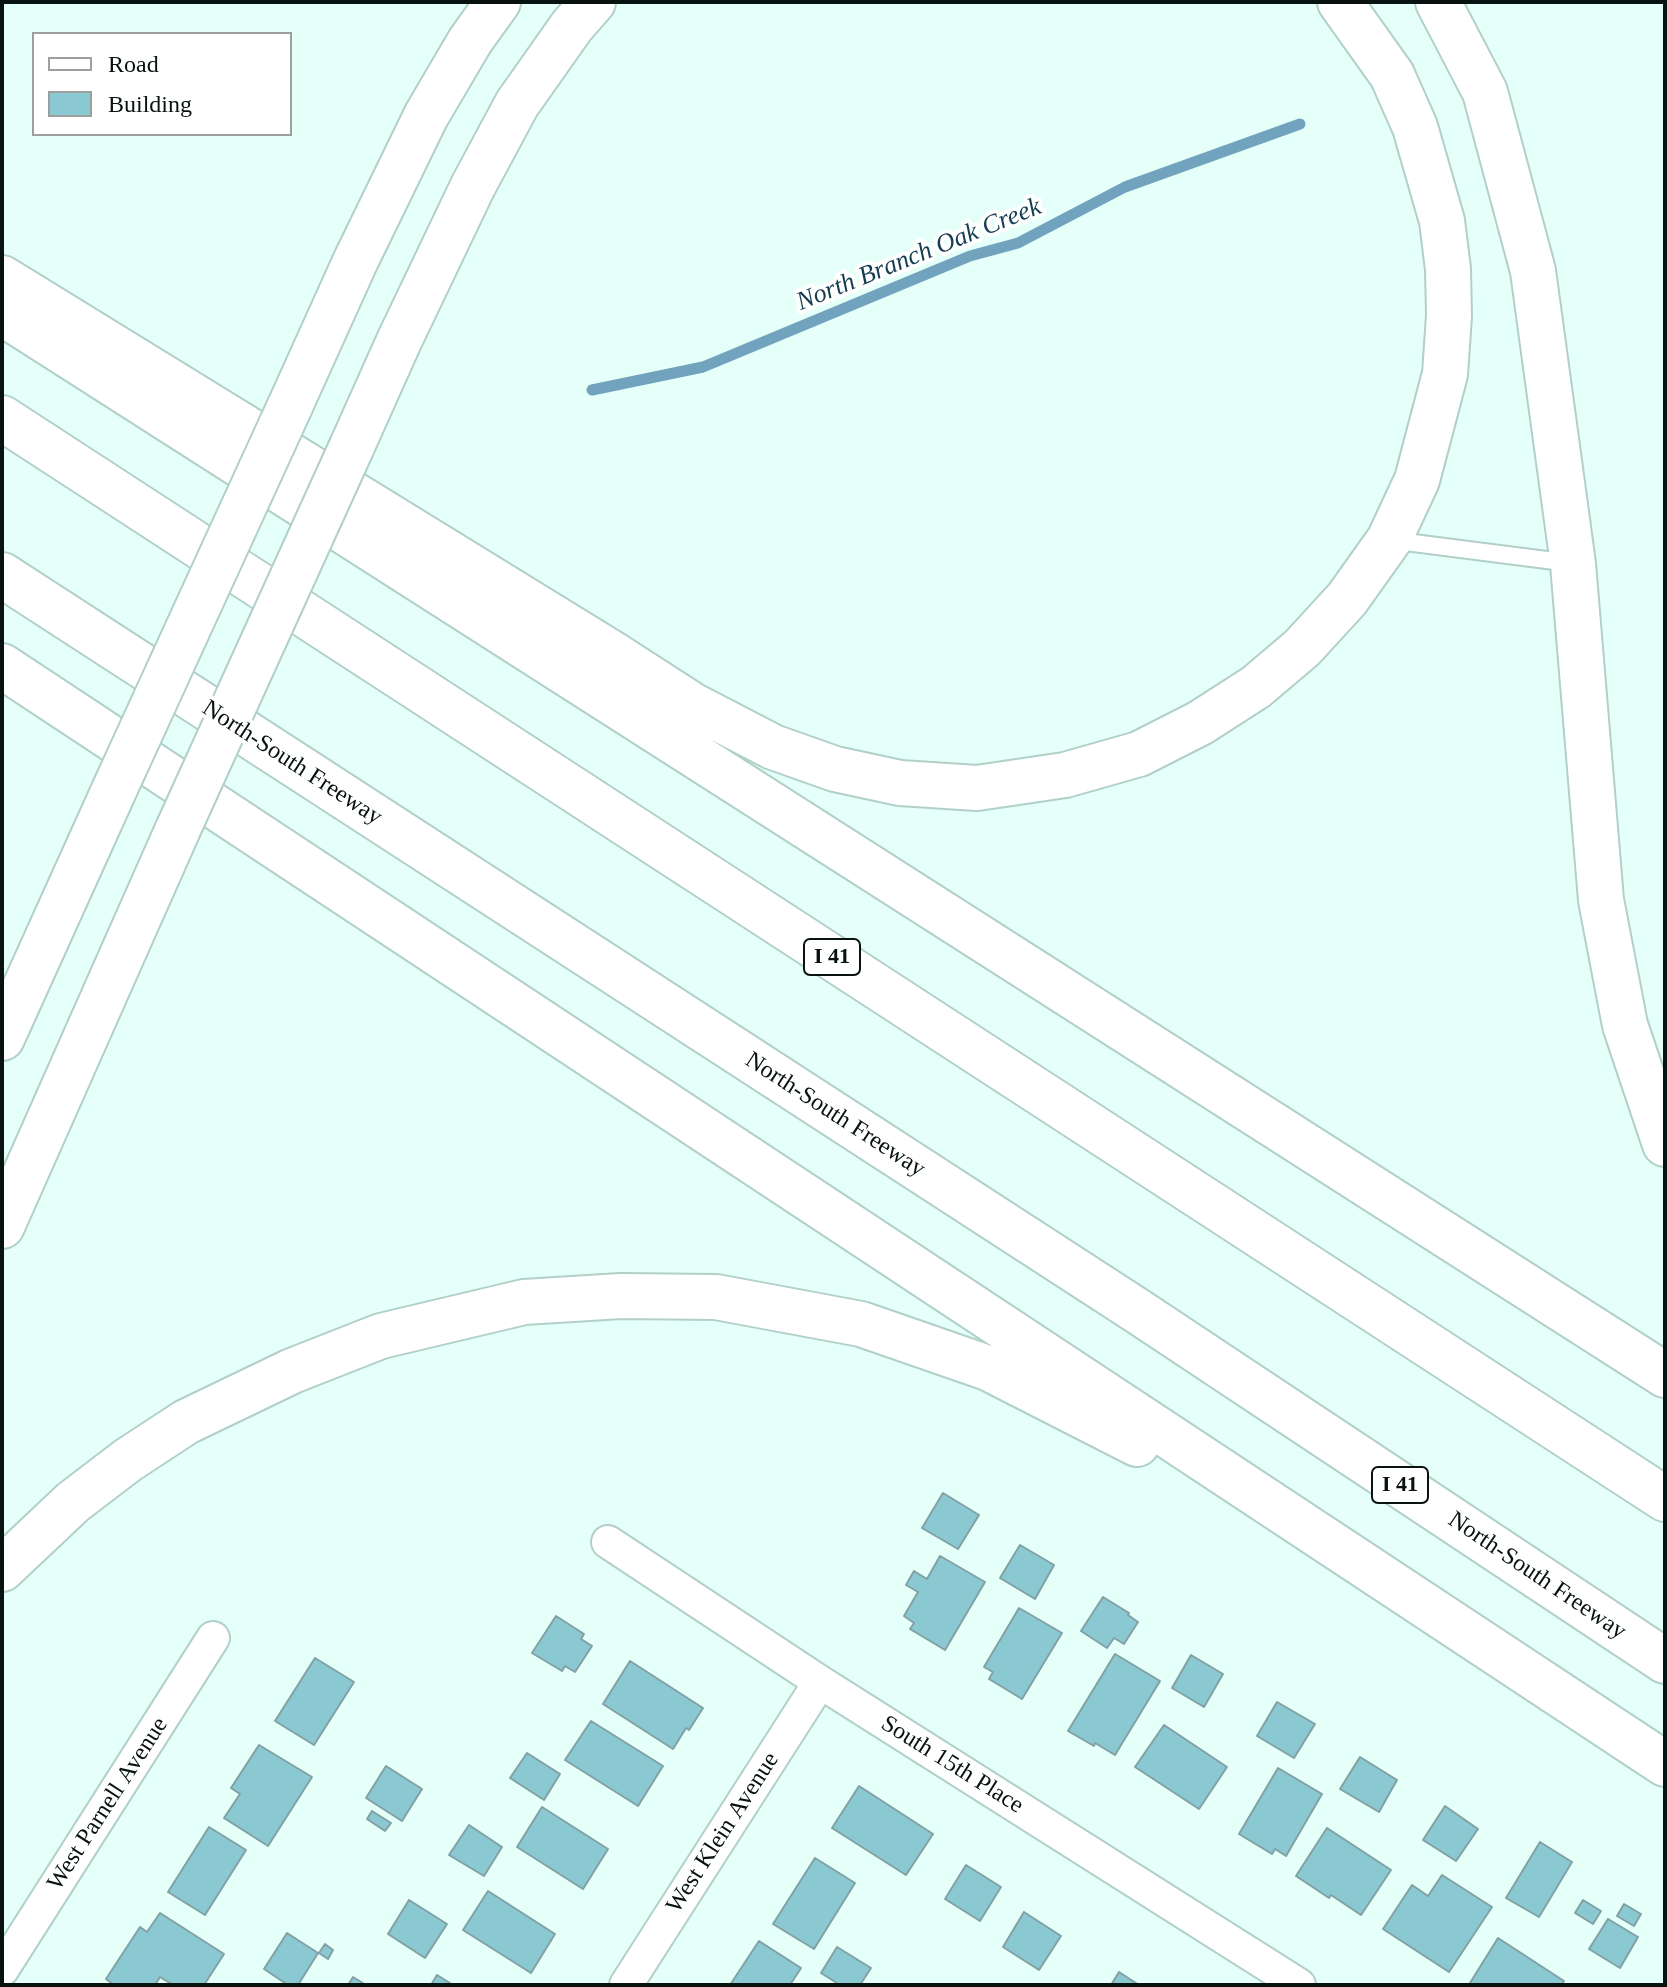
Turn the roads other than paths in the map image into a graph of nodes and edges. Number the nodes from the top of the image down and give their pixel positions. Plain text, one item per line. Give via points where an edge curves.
1 (498, 2) edge
2 (593, 2) edge
3 (1340, 2) edge
4 (1438, 2) edge
5 (2, 278) edge
6 (2, 313) edge
7 (2, 418) edge
8 (1389, 540) junction
9 (1573, 564) junction
10 (2, 575) edge
11 (2, 666) edge
12 (2, 1038) edge
13 (1665, 1144) edge
14 (2, 1226) edge
15 (1665, 1375) edge
16 (1665, 1499) edge
17 (608, 1542) dead end
18 (2, 1569) edge
19 (213, 1638) dead end
20 (1665, 1661) edge
21 (820, 1682) junction
22 (1628, 1740) junction
23 (1665, 1764) edge
24 (2, 1970) edge
25 (626, 1985) edge
26 (1299, 1985) edge

1 - 12 highway, bridge via 426,116 355,262
2 - 14 highway, bridge via 517,104 473,186
3 - 8 highway via 1392,75 1415,127 1442,221 1448,269 1445,374 1417,480
4 - 9 highway via 1485,92 1533,271
5 - 8 highway via 692,705 773,747 835,769 900,783 977,788 1065,775 1139,754 1256,687 1302,648 1347,599
6 - 15 highway
7 - 16 highway, I 41
8 - 9 lane
9 - 13 highway via 1601,900 1625,1025
10 - 20 highway, North-South Freeway / I 41 via 1136,1310
11 - 22 highway
17 - 21 street, South 15th Place
18 - 22 highway via 73,1502 186,1422 381,1336 524,1302 716,1297 861,1324 988,1368 1122,1435
19 - 24 street, West Parnell Avenue
21 - 25 street, West Klein Avenue
21 - 26 street, South 15th Place
22 - 23 highway

